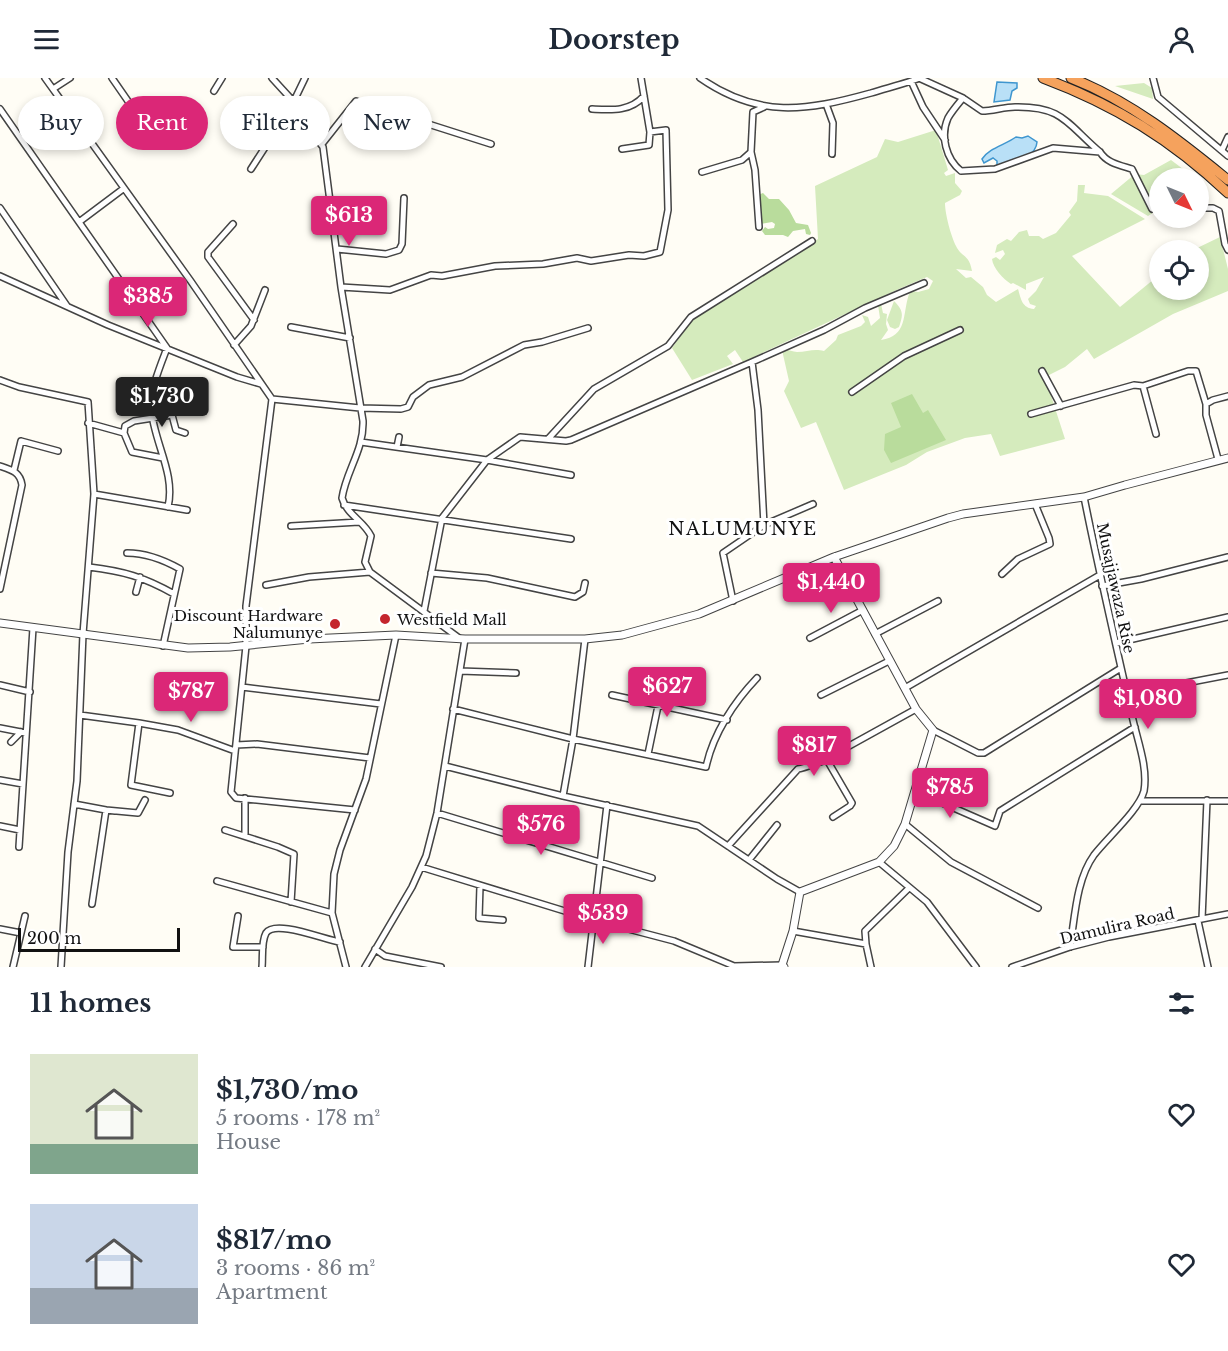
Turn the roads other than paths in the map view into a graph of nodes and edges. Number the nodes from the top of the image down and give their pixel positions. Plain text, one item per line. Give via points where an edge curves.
1 (45, 78) edge
2 (70, 78) edge
3 (112, 78) edge
4 (222, 78) edge
5 (272, 78) edge
6 (305, 78) edge
7 (641, 78) edge
8 (700, 78) edge
9 (919, 78) edge
10 (1043, 78) edge
11 (1071, 78) edge
12 (1153, 78) edge
13 (911, 81) junction
14 (53, 89) junction
15 (214, 91) dead end
16 (124, 96) edge
17 (286, 96) edge
18 (296, 96) edge
19 (644, 96) junction
20 (963, 98) junction
21 (826, 104) junction
22 (766, 106) junction
23 (0, 109) edge
24 (592, 109) dead end
25 (650, 132) junction
26 (330, 134) edge
27 (1228, 137) edge
28 (945, 140) junction
29 (492, 144) dead end
30 (622, 149) dead end
31 (263, 150) edge
32 (323, 150) edge
33 (1222, 150) junction
34 (751, 152) junction
35 (1100, 152) junction
36 (832, 154) dead end
37 (1228, 156) edge
38 (251, 169) dead end
39 (702, 172) dead end
40 (1228, 180) edge
41 (123, 189) junction
42 (1228, 193) edge
43 (404, 198) dead end
44 (1149, 203) edge
45 (0, 208) edge
46 (1209, 208) edge
47 (79, 222) junction
48 (232, 224) dead end
49 (759, 227) dead end
50 (812, 241) dead end
51 (337, 249) junction
52 (1228, 250) edge
53 (0, 276) edge
54 (924, 283) dead end
55 (341, 287) junction
56 (265, 290) dead end
57 (68, 307) junction
58 (254, 320) junction
59 (291, 327) dead end
60 (588, 328) dead end
61 (960, 330) dead end
62 (350, 338) junction
63 (234, 345) junction
64 (167, 348) junction
65 (752, 362) junction
66 (1042, 371) dead end
67 (0, 380) edge
68 (261, 384) junction
69 (1143, 386) junction
70 (852, 392) dead end
71 (1228, 396) edge
72 (272, 399) junction
73 (1206, 404) junction
74 (1061, 406) junction
75 (360, 408) junction
76 (1031, 414) dead end
77 (153, 418) junction
78 (89, 424) junction
79 (124, 433) junction
80 (185, 433) dead end
81 (1156, 434) dead end
82 (399, 437) dead end
83 (548, 439) junction
84 (361, 442) junction
85 (397, 447) junction
86 (58, 451) dead end
87 (163, 458) junction
88 (1228, 458) edge
89 (1218, 459) junction
90 (487, 460) junction
91 (0, 466) edge
92 (14, 470) junction
93 (571, 475) dead end
94 (94, 494) junction
95 (1084, 497) junction
96 (813, 504) dead end
97 (1035, 504) junction
98 (344, 505) junction
99 (168, 507) junction
100 (187, 510) dead end
101 (442, 519) junction
102 (359, 522) junction
103 (764, 525) junction
104 (291, 526) dead end
105 (571, 539) dead end
106 (127, 553) dead end
107 (834, 557) junction
108 (1228, 557) edge
109 (89, 567) junction
110 (370, 572) junction
111 (431, 573) junction
112 (1002, 574) dead end
113 (1100, 575) junction
114 (140, 577) junction
115 (585, 583) dead end
116 (266, 585) dead end
117 (1102, 586) junction
118 (0, 589) edge
119 (136, 592) dead end
120 (174, 594) junction
121 (733, 601) junction
122 (938, 602) dead end
123 (863, 610) junction
124 (424, 611) junction
125 (1228, 617) edge
126 (0, 623) edge
127 (33, 628) junction
128 (83, 634) junction
129 (876, 634) junction
130 (396, 635) junction
131 (810, 638) dead end
132 (462, 639) junction
133 (585, 639) junction
134 (1116, 643) junction
135 (163, 646) junction
136 (246, 646) junction
137 (889, 661) junction
138 (1121, 668) junction
139 (460, 670) junction
140 (516, 674) dead end
141 (1228, 675) edge
142 (664, 677) dead end
143 (757, 678) dead end
144 (0, 685) edge
145 (242, 687) junction
146 (905, 688) junction
147 (30, 692) junction
148 (612, 694) dead end
149 (1128, 694) junction
150 (821, 695) dead end
151 (381, 704) junction
152 (659, 704) junction
153 (453, 709) junction
154 (916, 709) junction
155 (80, 715) junction
156 (727, 720) junction
157 (139, 723) junction
158 (1135, 727) junction
159 (0, 728) edge
160 (933, 730) junction
161 (24, 732) junction
162 (573, 739) junction
163 (10, 742) dead end
164 (235, 748) junction
165 (648, 754) junction
166 (370, 758) junction
167 (827, 760) junction
168 (446, 766) junction
169 (0, 780) edge
170 (22, 784) junction
171 (915, 791) junction
172 (170, 793) dead end
173 (563, 796) junction
174 (246, 798) junction
175 (145, 800) dead end
176 (1207, 800) junction
177 (1141, 801) junction
178 (1228, 801) edge
179 (74, 804) junction
180 (607, 805) junction
181 (106, 810) junction
182 (355, 810) junction
183 (115, 811) dead end
184 (438, 813) junction
185 (833, 817) dead end
186 (905, 824) junction
187 (777, 825) dead end
188 (0, 826) edge
189 (20, 830) junction
190 (225, 830) dead end
191 (245, 836) junction
192 (728, 846) junction
193 (19, 847) dead end
194 (749, 860) junction
195 (602, 861) junction
196 (879, 862) junction
197 (421, 867) junction
198 (652, 878) dead end
199 (217, 881) dead end
200 (480, 886) junction
201 (909, 888) junction
202 (800, 892) junction
203 (291, 902) junction
204 (92, 904) dead end
205 (1038, 908) dead end
206 (332, 913) junction
207 (1228, 914) edge
208 (25, 916) dead end
209 (238, 916) dead end
210 (502, 920) dead end
211 (594, 920) junction
212 (1200, 920) junction
213 (0, 929) edge
214 (793, 931) junction
215 (21, 933) junction
216 (340, 942) junction
217 (866, 944) junction
218 (263, 947) junction
219 (1070, 947) junction
220 (375, 949) junction
221 (783, 966) edge
222 (14, 967) edge
223 (61, 967) edge
224 (262, 967) edge
225 (346, 967) edge
226 (365, 967) edge
227 (441, 967) edge
228 (588, 967) edge
229 (871, 967) edge
230 (976, 967) edge
231 (1012, 967) edge
232 (1208, 967) edge

1 - 14 street
2 - 14 street
3 - 16 street
4 - 15 street
5 - 17 street
6 - 18 street
7 - 19 street
8 - 22 street via 721,93
9 - 13 street
9 - 20 street
10 - 42 highway via 1130,117 1196,162
11 - 40 highway via 1131,108
12 - 33 street via 1158,97
13 - 21 street
13 - 28 street
14 - 41 street
19 - 24 street via 638,104 627,108
19 - 25 street
20 - 28 street via 948,118
20 - 35 street via 982,111 1016,107 1049,110 1064,118
21 - 22 street via 781,109
21 - 36 street via 833,123
22 - 34 street via 753,112
23 - 47 street
25 - 30 street via 649,145
25 - 55 street via 666,130 668,210 660,252 431,275 390,290
26 - 29 street via 356,100
27 - 33 street
28 - 35 street via 954,166 966,172 1002,167 1053,148
31 - 38 street
32 - 51 street
33 - 37 street
34 - 39 street via 742,160
34 - 49 street
35 - 44 street via 1111,163 1132,169
41 - 47 street
41 - 63 street
43 - 51 street via 399,250 386,254
45 - 57 street
46 - 52 street via 1219,211
47 - 64 street
48 - 58 street via 208,257
50 - 83 street via 691,317 668,346 594,388
51 - 55 street
53 - 57 street
54 - 65 street
55 - 62 street
56 - 58 street
57 - 64 street
58 - 63 street
59 - 62 street
60 - 75 street via 524,345 462,377 429,386 413,397 408,407
61 - 70 street via 904,356
62 - 75 street
63 - 68 street
64 - 68 street
64 - 77 street via 153,391
65 - 83 street via 571,440
65 - 103 street
66 - 74 street
67 - 78 street via 88,402
68 - 72 street
69 - 73 street via 1196,371
69 - 74 street via 1134,385
69 - 81 street
71 - 73 street
72 - 75 street
72 - 136 street via 246,606
73 - 89 street
74 - 76 street
75 - 84 street
77 - 79 street via 125,426
77 - 80 street via 172,415 176,430
77 - 87 street
78 - 79 street
78 - 94 street
79 - 87 street via 132,452
82 - 85 street
83 - 90 street via 520,437
84 - 85 street
84 - 98 street via 342,495
85 - 90 street
86 - 92 street via 21,441
87 - 99 street via 171,484
88 - 89 street
89 - 95 street
90 - 93 street
90 - 101 street
91 - 92 street
92 - 118 street via 22,485
94 - 99 street
94 - 109 street
95 - 97 street
95 - 113 street, Musajjawaza Rise
96 - 103 street
97 - 107 street via 963,514
97 - 112 street via 1050,544 1018,559
98 - 101 street
98 - 102 street
99 - 100 street
101 - 105 street
101 - 111 street
102 - 104 street
102 - 110 street via 371,536 365,562
103 - 121 street via 723,553
106 - 120 street via 154,557 180,569
107 - 121 street
107 - 123 street
108 - 117 street
109 - 114 street
109 - 128 street
110 - 116 street
110 - 124 street
111 - 115 street via 487,578 575,597 583,592
111 - 124 street
113 - 117 street, Musajjawaza Rise
113 - 146 street
114 - 119 street
114 - 120 street
117 - 134 street, Musajjawaza Rise
120 - 135 street
121 - 133 street via 651,628
122 - 129 street
123 - 129 street
123 - 131 street
124 - 132 street
125 - 134 street
126 - 127 street
127 - 128 street
127 - 147 street
128 - 135 street
128 - 155 street
129 - 137 street
130 - 132 street
130 - 136 street
130 - 151 street
132 - 133 street
132 - 139 street
133 - 162 street
134 - 138 street, Musajjawaza Rise
135 - 136 street
136 - 145 street
137 - 146 street
137 - 150 street
138 - 149 street, Musajjawaza Rise
138 - 160 street via 984,753
139 - 140 street
139 - 153 street
141 - 149 street
142 - 152 street
143 - 156 street via 743,692
144 - 147 street
145 - 151 street
145 - 164 street
146 - 154 street
147 - 161 street
148 - 152 street
149 - 158 street, Musajjawaza Rise
151 - 166 street
152 - 156 street
152 - 165 street
153 - 162 street
153 - 168 street
154 - 160 street
154 - 167 street
155 - 157 street
155 - 179 street
156 - 165 street via 711,747 706,767
157 - 164 street via 178,730
157 - 172 street via 131,785
158 - 171 street via 1000,811 995,826
158 - 177 street, Musajjawaza Rise via 1145,778
159 - 161 street
160 - 171 street
161 - 163 street
161 - 170 street
162 - 165 street
162 - 173 street
164 - 166 street via 257,744
164 - 174 street via 231,792 236,798
166 - 182 street
167 - 185 street via 852,802
167 - 192 street via 798,769
168 - 173 street
168 - 184 street
169 - 170 street
170 - 189 street
171 - 186 street
173 - 180 street
174 - 182 street
174 - 191 street
175 - 181 street via 138,813
176 - 177 street
176 - 178 street
176 - 212 street
177 - 219 street via 1087,867
179 - 181 street
179 - 223 street
180 - 192 street via 698,826
180 - 195 street
181 - 183 street
181 - 204 street
182 - 206 street via 337,864
184 - 195 street
184 - 197 street
186 - 196 street via 894,846
186 - 205 street via 951,862
187 - 194 street
188 - 189 street
189 - 193 street
190 - 191 street
191 - 203 street via 294,854
192 - 194 street
194 - 202 street
195 - 198 street
195 - 211 street
196 - 201 street
196 - 202 street
197 - 200 street
197 - 220 street
199 - 203 street
200 - 210 street via 479,918
200 - 211 street
201 - 217 street via 867,929
201 - 230 street via 927,902
202 - 214 street
203 - 206 street
206 - 216 street
207 - 212 street, Damulira Road
208 - 215 street
209 - 218 street via 233,947
211 - 221 street via 674,941 734,966
211 - 228 street
212 - 219 street, Damulira Road
212 - 232 street
213 - 215 street
214 - 217 street
214 - 221 street
215 - 222 street
216 - 218 street via 277,927 267,931
216 - 225 street
217 - 229 street
218 - 224 street
219 - 231 street, Damulira Road
220 - 226 street
220 - 227 street via 385,956

